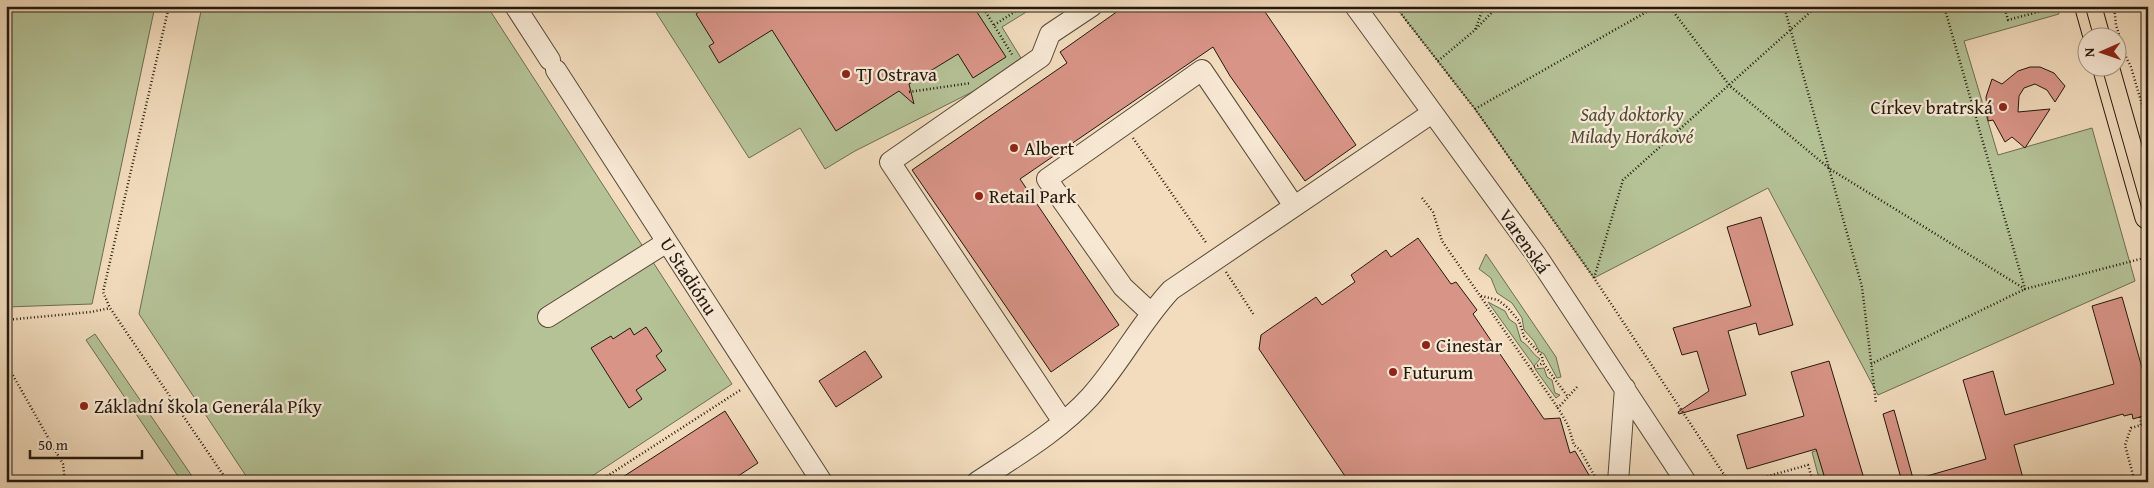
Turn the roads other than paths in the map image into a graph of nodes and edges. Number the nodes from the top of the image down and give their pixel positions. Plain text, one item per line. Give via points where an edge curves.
1 (515, 6) edge
2 (1092, 6) edge
3 (1355, 6) edge
4 (2088, 6) edge
5 (2094, 28) edge
6 (2109, 78) edge
7 (1432, 113) junction
8 (1294, 206) junction
9 (2148, 216) edge
10 (668, 242) junction
11 (1151, 313) junction
12 (548, 317) dead end
13 (1625, 388) junction
14 (1063, 422) junction
15 (822, 482) edge
16 (977, 482) edge
17 (1618, 482) edge
18 (1686, 482) edge

1 - 10 street, U Stadiónu
2 - 14 street via 1050,34 1041,57 890,162
3 - 7 street, Varenská
4 - 5 main road
6 - 9 main road
7 - 8 street
7 - 13 street, Varenská via 1536,256
8 - 11 street via 1171,290
8 - 11 street via 1202,70 1047,179 1123,288
10 - 12 street
10 - 15 street, U Stadiónu
11 - 14 street via 1090,396
13 - 17 street
13 - 18 street, Varenská
14 - 16 street

